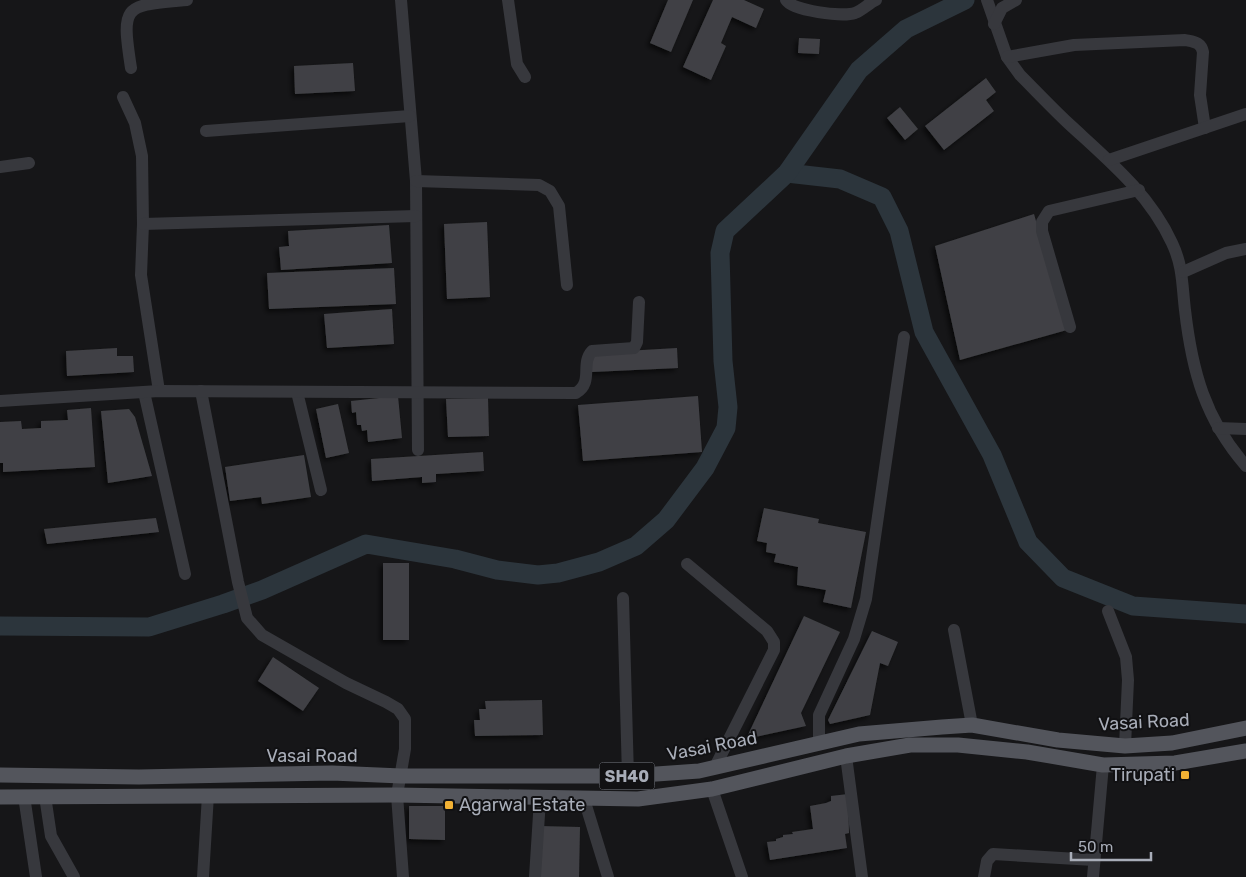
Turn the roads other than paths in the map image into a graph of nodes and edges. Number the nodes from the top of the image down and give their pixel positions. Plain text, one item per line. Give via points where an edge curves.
1 (187, 0) edge
2 (401, 0) edge
3 (508, 0) edge
4 (786, 0) edge
5 (876, 0) edge
6 (987, 0) edge
7 (1016, 0) edge
8 (993, 21) junction
9 (1007, 57) junction
10 (131, 68) dead end
11 (525, 77) dead end
12 (123, 97) dead end
13 (1246, 114) edge
14 (410, 116) junction
15 (1205, 128) junction
16 (206, 131) dead end
17 (1109, 160) junction
18 (28, 163) dead end
19 (0, 167) edge
20 (416, 181) junction
21 (1139, 190) junction
22 (416, 216) junction
23 (143, 224) junction
24 (1246, 250) edge
25 (1182, 272) junction
26 (567, 285) dead end
27 (639, 302) dead end
28 (1070, 327) dead end
29 (904, 337) dead end
30 (159, 391) junction
31 (202, 391) junction
32 (144, 392) junction
33 (296, 392) junction
34 (419, 393) junction
35 (0, 401) edge
36 (1218, 428) junction
37 (1246, 429) edge
38 (418, 450) dead end
39 (1246, 466) edge
40 (321, 490) dead end
41 (687, 564) dead end
42 (186, 574) dead end
43 (623, 598) dead end
44 (1108, 611) dead end
45 (954, 630) dead end
46 (972, 725) junction
47 (1246, 728) edge
48 (819, 743) junction
49 (1125, 746) junction
50 (1246, 751) edge
51 (846, 756) junction
52 (1103, 765) junction
53 (716, 766) junction
54 (0, 775) edge
55 (401, 776) junction
56 (628, 776) junction
57 (712, 789) junction
58 (208, 795) junction
59 (397, 795) junction
60 (24, 796) junction
61 (45, 796) junction
62 (0, 797) edge
63 (540, 799) junction
64 (584, 799) junction
65 (1094, 860) junction
66 (36, 877) edge
67 (74, 877) edge
68 (203, 877) edge
69 (404, 877) edge
70 (535, 877) edge
71 (608, 877) edge
72 (742, 877) edge
73 (862, 877) edge
74 (984, 877) edge
75 (1093, 877) edge

1 - 10 street via 144,4 128,16 125,25
2 - 14 street
3 - 11 street via 517,64
4 - 5 street via 794,7 841,15 855,13
6 - 8 street
7 - 8 street via 1002,8
8 - 9 street
9 - 15 street via 1074,46 1197,42 1203,52 1200,95
9 - 17 street via 1020,75
12 - 23 street via 136,123 142,156
13 - 15 street
14 - 16 street
14 - 20 street
15 - 17 street
17 - 21 street
18 - 19 street
20 - 22 street
20 - 26 street via 539,185 550,192 559,206
21 - 25 street via 1173,244
21 - 28 street via 1049,211 1044,216 1042,231
22 - 23 street
22 - 34 street
23 - 30 street via 141,274
24 - 25 street via 1226,253
25 - 36 street via 1192,364 1205,403
27 - 34 street via 634,348 592,351 588,355 586,383 576,393
29 - 48 street via 866,599 854,639 819,715
30 - 31 street
30 - 32 street
31 - 33 street
31 - 55 street via 247,618 262,634 398,709 405,719 407,731
32 - 35 street
32 - 42 street
33 - 34 street
33 - 40 street
34 - 38 street
36 - 37 street
36 - 39 street
41 - 53 street via 767,631 774,642 774,650
43 - 56 street
44 - 49 street via 1126,657
45 - 46 street
46 - 48 main road, Vasai Road / SH40 via 859,734
46 - 49 main road, Vasai Road / SH40 via 1058,740
47 - 49 main road, Vasai Road / SH40 via 1172,743
48 - 53 main road, Vasai Road / SH40
50 - 52 main road, SH40 via 1175,763
51 - 52 main road, SH40 via 910,745 958,744
51 - 57 main road, SH40
51 - 73 street
52 - 65 street
53 - 56 main road, Vasai Road / SH40 via 677,774
54 - 55 main road, Vasai Road / SH40 via 139,777 332,772
55 - 56 main road, Vasai Road / SH40
55 - 59 street
57 - 64 main road, SH40 via 638,800
57 - 72 street
58 - 59 main road, SH40
58 - 61 main road, SH40
58 - 68 street
59 - 63 main road, SH40
59 - 69 street
60 - 61 main road, SH40
60 - 62 main road, SH40
60 - 66 street
61 - 67 street via 51,836
63 - 64 main road, SH40
63 - 70 street
64 - 71 street
65 - 74 street via 994,854 988,861
65 - 75 street

